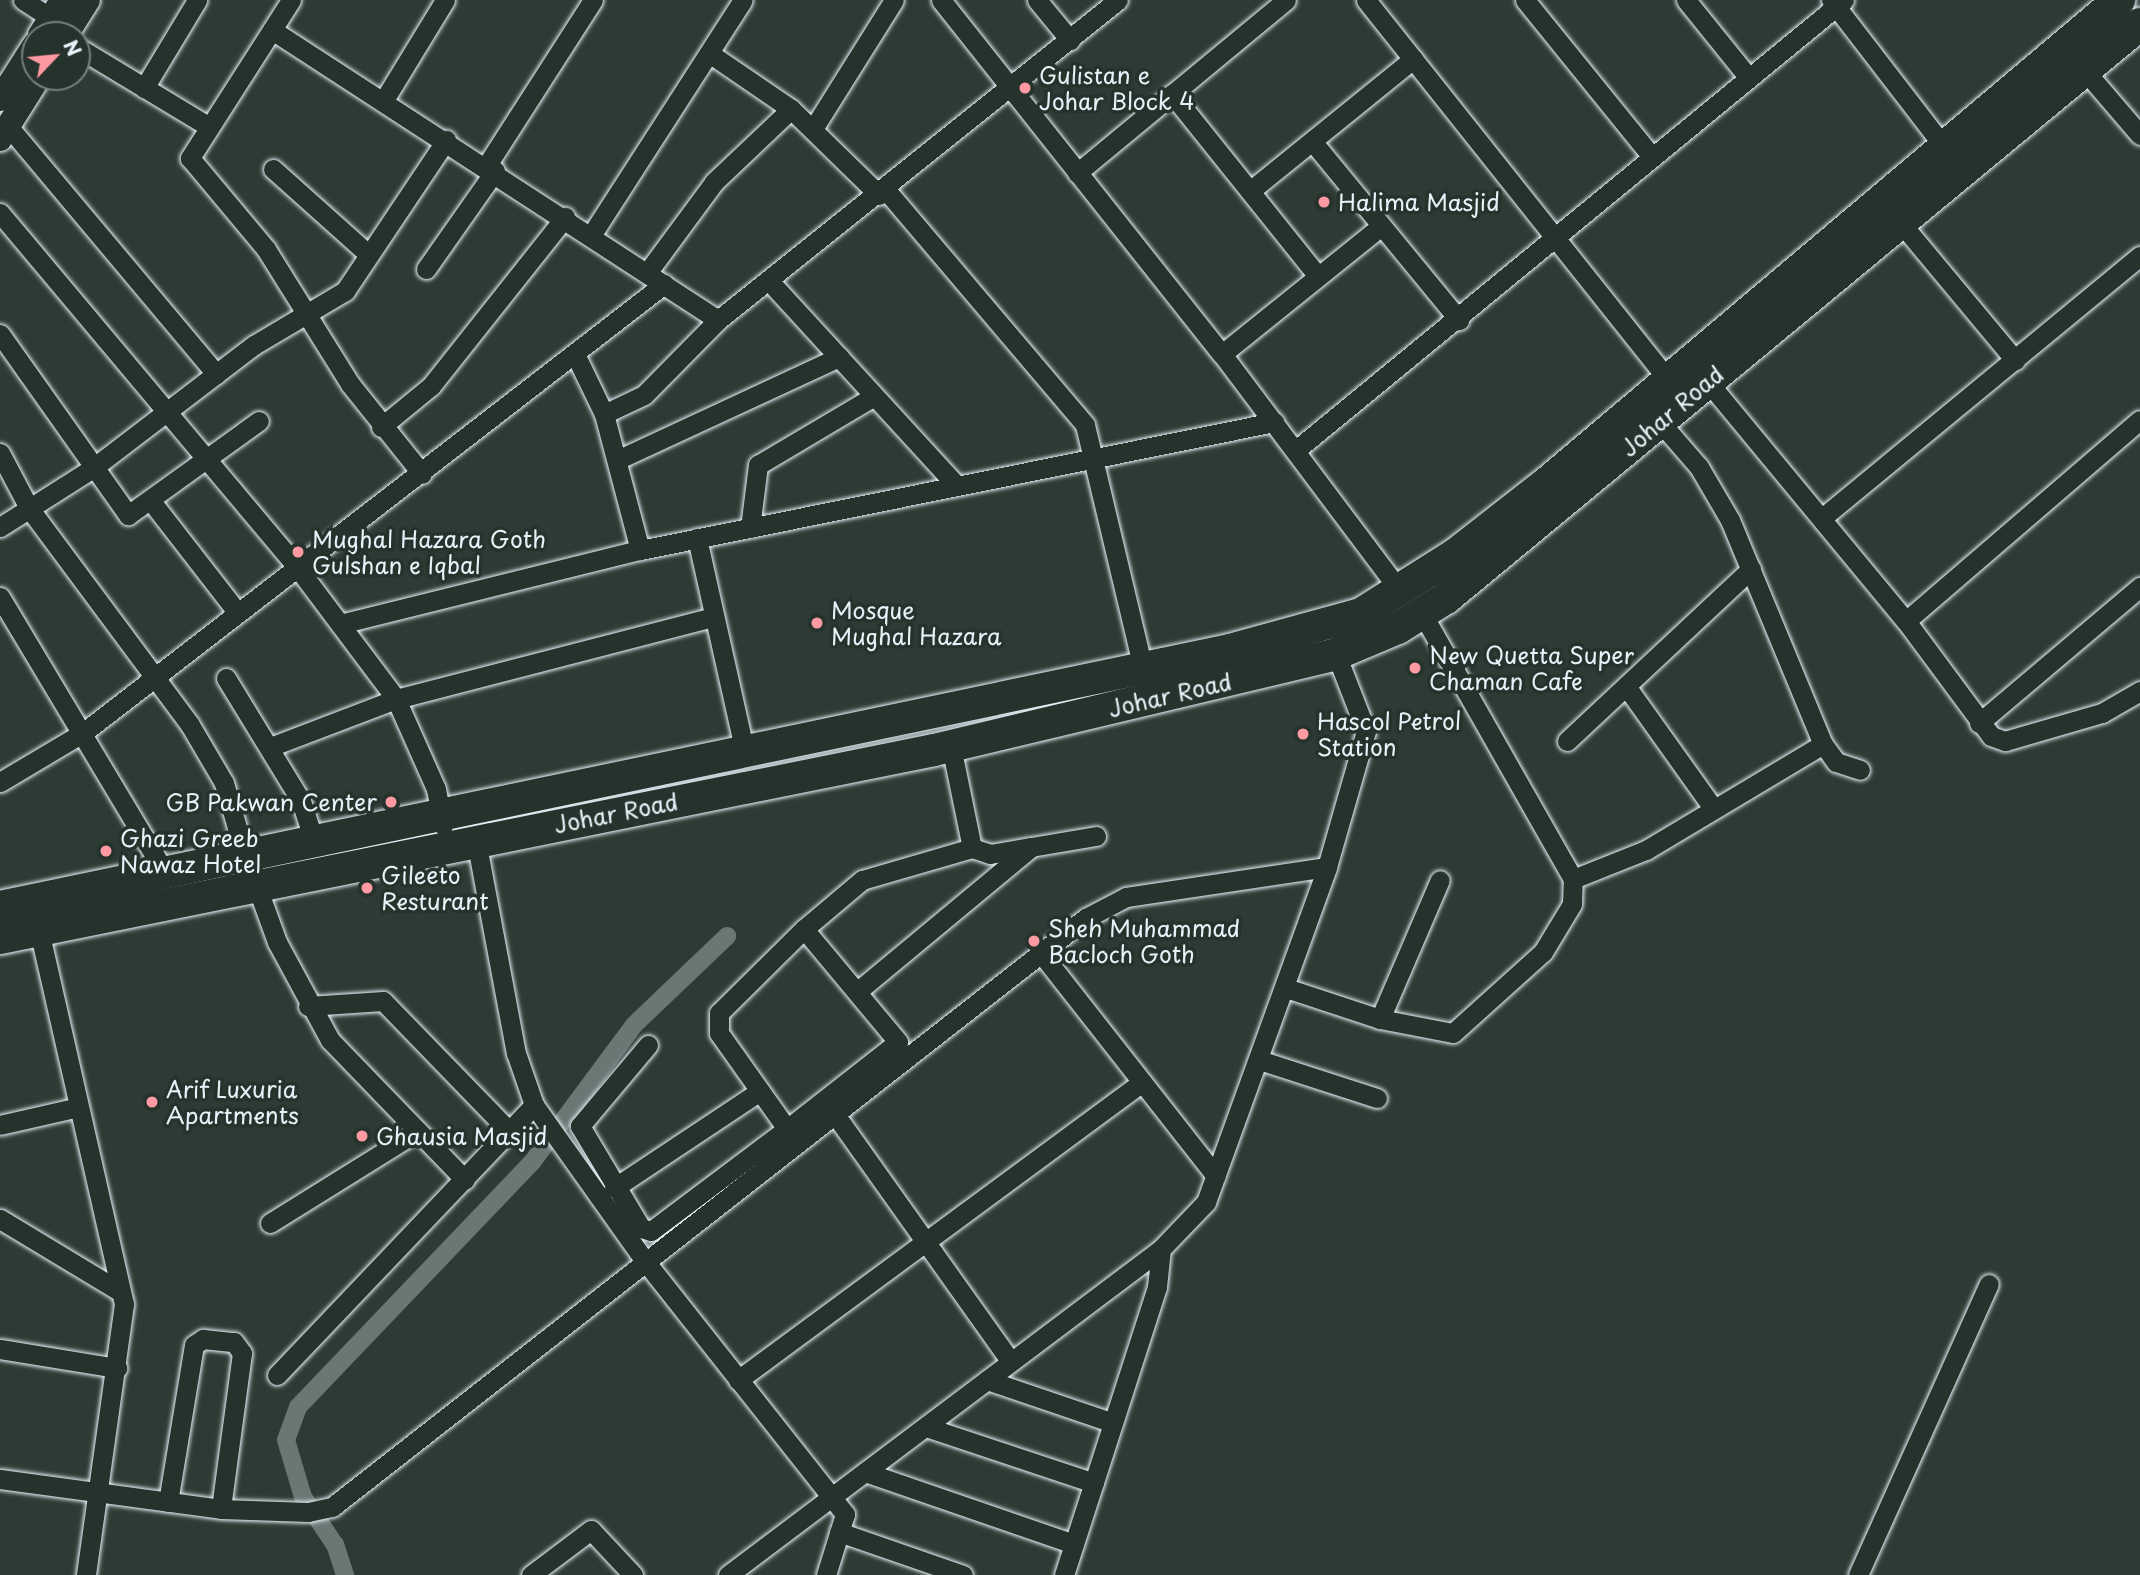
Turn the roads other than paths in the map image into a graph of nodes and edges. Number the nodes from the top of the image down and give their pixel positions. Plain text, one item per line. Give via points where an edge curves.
1 (23, 0) edge
2 (88, 0) edge
3 (197, 0) edge
4 (291, 0) edge
5 (445, 0) edge
6 (593, 0) edge
7 (743, 0) edge
8 (894, 0) edge
9 (941, 0) edge
10 (1037, 0) edge
11 (1118, 0) edge
12 (1286, 0) edge
13 (1366, 0) edge
14 (1525, 0) edge
15 (1686, 0) edge
16 (1838, 2) edge
17 (2105, 4) edge
18 (54, 21) edge
19 (56, 21) edge
20 (2140, 24) edge
21 (272, 30) junction
22 (1070, 40) junction
23 (709, 53) junction
24 (91, 56) edge
25 (1413, 59) junction
26 (21, 66) edge
27 (2086, 72) junction
28 (1749, 78) junction
29 (144, 88) junction
30 (1011, 88) junction
31 (30, 91) edge
32 (1172, 94) junction
33 (0, 99) edge
34 (384, 100) junction
35 (791, 109) junction
36 (208, 125) junction
37 (813, 129) junction
38 (4, 133) edge
39 (2140, 135) edge
40 (446, 141) junction
41 (1312, 141) junction
42 (1945, 148) junction
43 (1652, 157) junction
44 (491, 168) junction
45 (273, 169) dead end
46 (1077, 173) junction
47 (1250, 191) junction
48 (882, 193) junction
49 (0, 214) edge
50 (565, 217) junction
51 (1899, 222) junction
52 (1381, 226) junction
53 (592, 234) junction
54 (1558, 241) junction
55 (367, 253) junction
56 (2140, 256) edge
57 (426, 269) dead end
58 (647, 273) junction
59 (1318, 276) junction
60 (771, 283) junction
61 (664, 284) junction
62 (312, 315) junction
63 (718, 320) junction
64 (1459, 320) junction
65 (0, 334) edge
66 (575, 354) junction
67 (1222, 354) junction
68 (839, 357) junction
69 (2015, 360) junction
70 (18, 361) junction
71 (0, 371) edge
72 (215, 374) junction
73 (1668, 380) junction
74 (1708, 382) junction
75 (874, 396) junction
76 (165, 411) junction
77 (604, 414) junction
78 (2140, 420) edge
79 (259, 421) dead end
80 (1274, 422) junction
81 (1660, 422) junction
82 (382, 428) junction
83 (1296, 450) junction
84 (0, 453) edge
85 (1095, 458) junction
86 (207, 460) junction
87 (617, 460) junction
88 (93, 468) junction
89 (422, 474) junction
90 (957, 486) junction
91 (151, 501) junction
92 (29, 509) junction
93 (1822, 518) junction
94 (0, 527) edge
95 (750, 528) junction
96 (698, 538) junction
97 (640, 550) junction
98 (297, 567) junction
99 (1751, 569) junction
100 (2140, 587) edge
101 (0, 597) edge
102 (1411, 603) junction
103 (237, 612) junction
104 (713, 617) junction
105 (1906, 621) junction
106 (341, 624) junction
107 (8, 628) edge
108 (1336, 654) junction
109 (1143, 668) junction
110 (226, 678) dead end
111 (153, 679) junction
112 (1626, 686) junction
113 (2140, 691) edge
114 (396, 699) junction
115 (1979, 723) junction
116 (84, 732) junction
117 (1567, 741) dead end
118 (1823, 744) junction
119 (951, 746) junction
120 (270, 747) junction
121 (745, 752) junction
122 (1860, 770) dead end
123 (0, 782) edge
124 (1713, 808) junction
125 (455, 835) junction
126 (1096, 836) dead end
127 (315, 844) junction
128 (1031, 847) junction
129 (972, 848) junction
130 (1327, 867) junction
131 (251, 871) junction
132 (166, 874) junction
133 (1573, 879) junction
134 (1440, 880) dead end
135 (0, 907) edge
136 (804, 929) junction
137 (39, 930) junction
138 (0, 938) edge
139 (1041, 953) junction
140 (1286, 988) junction
141 (859, 990) junction
142 (308, 1006) junction
143 (1380, 1019) junction
144 (648, 1045) dead end
145 (1259, 1060) junction
146 (1142, 1082) junction
147 (760, 1091) junction
148 (1377, 1098) dead end
149 (75, 1108) junction
150 (540, 1112) junction
151 (834, 1113) junction
152 (0, 1125) edge
153 (787, 1129) junction
154 (418, 1130) junction
155 (510, 1132) junction
156 (1216, 1176) junction
157 (465, 1180) junction
158 (614, 1188) junction
159 (0, 1219) edge
160 (270, 1223) dead end
161 (925, 1241) junction
162 (1161, 1249) junction
163 (645, 1261) junction
164 (1989, 1284) dead end
165 (121, 1292) junction
166 (0, 1349) edge
167 (1011, 1362) junction
168 (117, 1368) junction
169 (277, 1375) dead end
170 (738, 1380) junction
171 (988, 1380) junction
172 (1113, 1423) junction
173 (926, 1427) junction
174 (865, 1472) junction
175 (0, 1479) edge
176 (1094, 1483) junction
177 (101, 1494) junction
178 (830, 1498) junction
179 (168, 1502) junction
180 (221, 1509) junction
181 (839, 1532) junction
182 (1074, 1544) junction
183 (86, 1575) edge
184 (531, 1575) edge
185 (632, 1575) edge
186 (728, 1575) edge
187 (826, 1575) edge
188 (963, 1575) edge
189 (1064, 1575) edge
190 (1858, 1575) edge

1 - 18 street
2 - 19 street
3 - 29 street
4 - 21 street
5 - 34 street
6 - 44 street
7 - 23 street
8 - 37 street
9 - 30 street
10 - 22 street
11 - 22 street
12 - 32 street
13 - 25 street
14 - 43 street
15 - 28 street
16 - 28 street
16 - 42 street
17 - 42 main road, Johar Road
20 - 27 main road, Johar Road
21 - 34 street
21 - 36 street
22 - 30 street
23 - 35 street
23 - 53 street
24 - 29 street
25 - 41 street
25 - 54 street
26 - 33 street
27 - 39 street
27 - 51 main road, Johar Road
28 - 43 street
29 - 36 street
30 - 46 street
30 - 48 street
31 - 38 street
32 - 46 street
32 - 47 street
34 - 40 street
35 - 37 street
35 - 58 street via 714,182
36 - 62 street via 190,158
37 - 48 street
38 - 72 street
40 - 44 street
40 - 55 street
41 - 47 street
41 - 52 street
42 - 73 main road, Johar Road
43 - 54 street
44 - 50 street
44 - 57 street
45 - 55 street
46 - 67 street
47 - 59 street
48 - 60 street
48 - 85 street via 1085,425
49 - 76 street
50 - 53 street
50 - 82 street via 431,386
51 - 69 street
51 - 74 main road, Johar Road
52 - 59 street
52 - 64 street
53 - 58 street
54 - 64 street
54 - 73 street
55 - 62 street via 345,291
56 - 69 street
58 - 61 street
59 - 67 street
60 - 63 street
60 - 68 street
61 - 63 street
61 - 66 street
62 - 72 street
62 - 82 street
63 - 77 street via 644,395
64 - 83 street
65 - 70 street
66 - 77 street
66 - 89 street
67 - 80 street
68 - 75 street
68 - 87 street
69 - 93 street
70 - 71 street
70 - 88 street
72 - 76 street
73 - 102 main road, Johar Road
74 - 81 main road, Johar Road
74 - 93 street
75 - 90 street
75 - 95 street via 758,465
76 - 86 street
76 - 88 street
77 - 87 street
78 - 105 street
79 - 86 street
80 - 83 street
80 - 85 street
81 - 99 street via 1699,467
81 - 102 main road, Johar Road
82 - 89 street
83 - 102 street
84 - 92 street
85 - 90 street
85 - 109 street
86 - 91 street
86 - 98 street
87 - 97 street
88 - 91 street via 128,516
88 - 92 street
89 - 98 street
90 - 95 street
91 - 103 street
92 - 94 street
92 - 111 street
93 - 105 street
95 - 96 street
96 - 97 street
96 - 104 street
97 - 106 street
98 - 103 street
98 - 106 street
99 - 112 street
99 - 118 street
100 - 115 street
101 - 107 street
102 - 108 main road, Johar Road
102 - 109 main road, Johar Road
102 - 133 street
103 - 111 street
104 - 114 street
104 - 121 street
105 - 115 street
106 - 114 street
107 - 116 street
108 - 119 main road, Johar Road
108 - 130 street via 1366,731
109 - 121 main road, Johar Road
110 - 120 street
111 - 116 street
111 - 131 street via 224,783
112 - 117 street
112 - 124 street
113 - 115 street via 2102,713 2005,741
114 - 120 street
114 - 125 street
116 - 123 street
116 - 132 street
118 - 122 street via 1836,762
118 - 124 street
119 - 125 main road, Johar Road
119 - 129 street
120 - 127 street via 301,801
121 - 125 main road, Johar Road
124 - 133 street via 1646,850
125 - 127 main road, Johar Road
125 - 131 main road, Johar Road
125 - 150 street via 516,1054
126 - 128 street
127 - 131 main road, Johar Road
128 - 129 street via 990,854
128 - 141 street
129 - 136 street via 862,880
130 - 139 street via 1126,897
130 - 140 street
131 - 132 main road, Johar Road
131 - 137 main road, Johar Road
131 - 142 street
132 - 135 main road, Johar Road
133 - 143 street via 1572,904 1543,953 1453,1033
134 - 143 street
136 - 141 street
136 - 147 street via 719,1013 719,1033
137 - 138 main road, Johar Road
137 - 149 street
139 - 146 street
139 - 151 street
140 - 143 street
140 - 145 street
141 - 153 street via 897,1037 896,1047
142 - 154 street via 330,1040
142 - 155 street via 383,1001
144 - 158 street via 581,1119 582,1133
145 - 148 street
145 - 156 street
146 - 156 street
146 - 161 street
147 - 153 street
147 - 158 street
149 - 152 street
149 - 165 street
150 - 155 street
150 - 163 street
151 - 161 street
151 - 163 street
153 - 158 street via 651,1231 641,1228
154 - 157 street
154 - 160 street
155 - 157 street
156 - 162 street via 1206,1202
157 - 169 street
159 - 165 street
161 - 167 street
161 - 170 street
162 - 167 street
162 - 172 street via 1157,1287
163 - 170 street
163 - 180 street via 315,1511
164 - 190 street
165 - 168 street
166 - 168 street
167 - 171 street
168 - 177 street
170 - 178 street
171 - 172 street
171 - 173 street
172 - 176 street
173 - 174 street
173 - 176 street
174 - 178 street
174 - 182 street
175 - 177 street
176 - 182 street
177 - 179 street
177 - 183 street
178 - 181 street via 845,1514
178 - 186 street
179 - 180 street
179 - 180 street via 194,1345 203,1339 234,1342 242,1353
181 - 187 street
181 - 188 street
182 - 189 street
184 - 185 street via 591,1530

